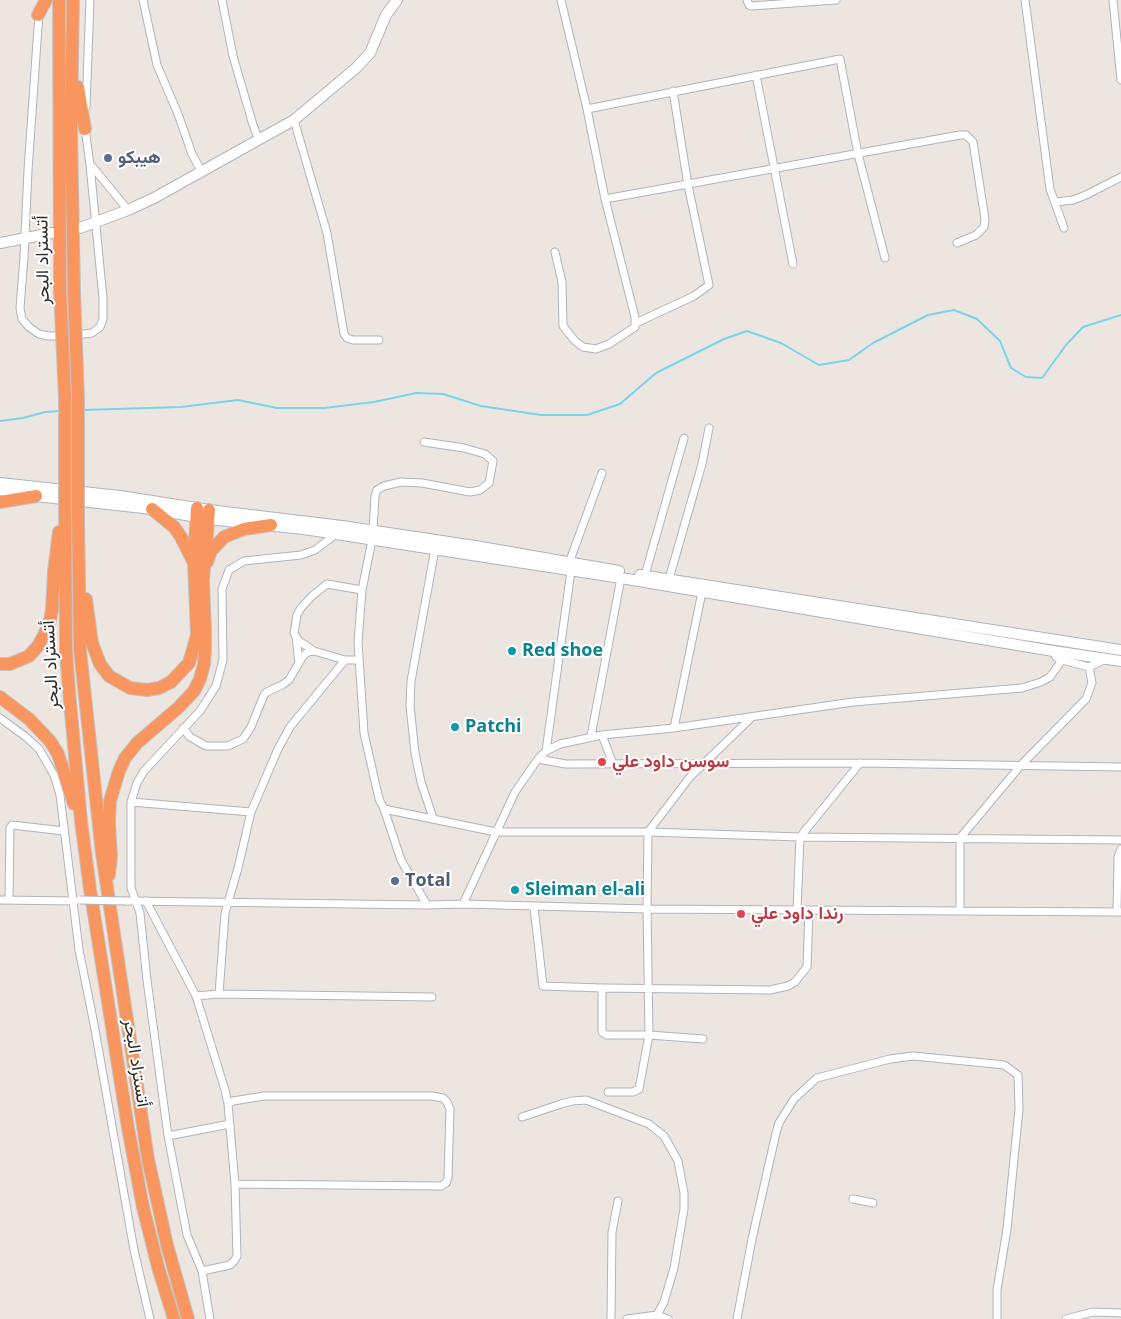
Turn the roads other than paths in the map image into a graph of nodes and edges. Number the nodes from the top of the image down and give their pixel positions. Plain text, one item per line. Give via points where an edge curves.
1 (39, 0) edge
2 (46, 0) edge
3 (59, 0) edge
4 (73, 0) edge
5 (90, 0) edge
6 (143, 0) edge
7 (222, 0) edge
8 (397, 0) edge
9 (560, 0) edge
10 (747, 0) edge
11 (836, 0) edge
12 (1025, 0) edge
13 (1114, 0) edge
14 (38, 16) junction
15 (72, 45) junction
16 (756, 75) junction
17 (1121, 80) edge
18 (673, 91) junction
19 (587, 108) junction
20 (294, 120) junction
21 (85, 129) junction
22 (259, 140) junction
23 (858, 154) junction
24 (90, 165) junction
25 (774, 169) junction
26 (201, 171) junction
27 (1121, 177) edge
28 (688, 185) junction
29 (606, 199) junction
30 (1056, 202) junction
31 (128, 210) junction
32 (96, 222) junction
33 (80, 228) dead end
34 (1064, 228) dead end
35 (52, 234) dead end
36 (26, 238) junction
37 (0, 243) edge
38 (957, 243) dead end
39 (555, 252) dead end
40 (885, 258) dead end
41 (794, 264) dead end
42 (636, 324) junction
43 (379, 340) dead end
44 (709, 428) dead end
45 (684, 438) dead end
46 (424, 442) dead end
47 (602, 472) dead end
48 (0, 483) edge
49 (0, 490) edge
50 (36, 496) junction
51 (0, 502) edge
52 (152, 509) junction
53 (202, 513) junction
54 (70, 514) junction
55 (270, 525) junction
56 (336, 534) junction
57 (372, 535) junction
58 (435, 549) junction
59 (199, 564) junction
60 (570, 567) junction
61 (645, 575) junction
62 (79, 576) junction
63 (622, 578) junction
64 (669, 579) junction
65 (362, 590) junction
66 (702, 592) junction
67 (296, 637) junction
68 (1121, 650) edge
69 (314, 651) junction
70 (1052, 651) junction
71 (1106, 659) junction
72 (345, 660) junction
73 (359, 660) junction
74 (1062, 660) junction
75 (1121, 661) edge
76 (299, 663) junction
77 (0, 664) edge
78 (1089, 667) junction
79 (0, 697) edge
80 (0, 718) edge
81 (752, 718) junction
82 (183, 728) junction
83 (674, 728) junction
84 (602, 735) junction
85 (591, 736) junction
86 (546, 751) junction
87 (538, 759) junction
88 (860, 763) junction
89 (613, 764) junction
90 (702, 764) junction
91 (1021, 765) junction
92 (1121, 767) edge
93 (131, 802) junction
94 (384, 809) junction
95 (251, 812) junction
96 (433, 818) junction
97 (82, 821) junction
98 (64, 831) junction
99 (496, 832) junction
100 (648, 832) junction
101 (800, 837) junction
102 (960, 838) junction
103 (1121, 840) edge
104 (1121, 849) edge
105 (107, 888) junction
106 (0, 900) edge
107 (9, 900) junction
108 (146, 900) junction
109 (72, 901) junction
110 (135, 901) junction
111 (228, 903) junction
112 (463, 904) junction
113 (427, 906) junction
114 (534, 907) junction
115 (647, 909) junction
116 (797, 910) junction
117 (809, 910) junction
118 (960, 911) junction
119 (1119, 912) edge
120 (602, 988) junction
121 (648, 988) junction
122 (219, 994) junction
123 (196, 996) junction
124 (432, 997) dead end
125 (649, 1035) junction
126 (703, 1039) dead end
127 (608, 1092) dead end
128 (228, 1104) junction
129 (522, 1117) dead end
130 (230, 1124) junction
131 (168, 1136) junction
132 (234, 1184) junction
133 (853, 1200) dead end
134 (618, 1202) dead end
135 (874, 1203) dead end
136 (202, 1272) junction
137 (1121, 1313) edge
138 (657, 1315) junction
139 (150, 1319) edge
140 (174, 1319) edge
141 (188, 1319) edge
142 (210, 1319) edge
143 (611, 1319) edge
144 (627, 1319) edge
145 (668, 1319) edge
146 (737, 1319) edge
147 (997, 1319) edge
148 (1066, 1319) edge

1 - 14 street
2 - 14 highway
3 - 54 highway, أتستراد البحر, bridge via 60,290
4 - 15 highway, أتستراد البحر
5 - 21 street
6 - 26 street via 157,65
7 - 22 street via 233,56
8 - 20 main road via 386,15 370,53
9 - 19 street
10 - 11 street via 751,6
12 - 30 street via 1050,189
13 - 17 street
14 - 36 street
15 - 21 highway
15 - 54 highway, أتستراد البحر, bridge via 78,399
16 - 18 street
16 - 23 street via 840,59
16 - 25 street
18 - 19 street
18 - 28 street
19 - 29 street
20 - 22 main road
20 - 43 street via 327,234 344,334 354,340
21 - 24 street
22 - 26 main road
23 - 25 street
23 - 38 street via 960,135 970,137 986,219 984,227 976,235
23 - 40 street
24 - 31 street
24 - 32 street
25 - 28 street
25 - 41 street
26 - 31 main road
27 - 30 street via 1073,200
28 - 29 street
28 - 42 street via 709,285 694,296
29 - 42 street
30 - 34 street
31 - 32 main road
32 - 33 main road
32 - 36 street via 104,312 100,327 92,332 48,336 39,334 22,319 20,308
35 - 36 main road
36 - 37 main road
39 - 42 street via 562,282 562,326 575,342 596,349 632,330
44 - 64 street
45 - 61 street
46 - 57 street via 485,454 493,461 489,483 470,492 408,482 384,486 377,490 375,496
47 - 60 street
48 - 53 main road via 120,496
49 - 50 main road
50 - 51 highway
50 - 52 main road
52 - 53 main road
52 - 59 highway via 174,527
53 - 55 main road
53 - 57 main road
53 - 59 highway
54 - 62 highway, أتستراد البحر
54 - 77 highway via 59,534 52,610 44,635 28,656 10,664
54 - 97 highway, أتستراد البحر via 66,651
55 - 56 main road
55 - 59 highway via 244,529 224,537
56 - 57 main road
56 - 82 street via 301,555 244,561 229,570 222,589 223,660 218,679 200,711
57 - 58 main road
57 - 60 main road
57 - 65 street
58 - 60 main road
58 - 96 street via 411,681 410,706 415,753
59 - 62 highway via 197,635 189,663 171,682 147,690 130,688 118,682 100,664 92,643 86,596
59 - 105 highway via 206,630 200,679 178,708 137,743 119,771 110,801 111,857
60 - 61 main road
60 - 63 main road
60 - 86 street
61 - 64 main road
62 - 105 highway, أتستراد البحر via 81,660
63 - 66 main road
63 - 85 street
64 - 68 main road
65 - 67 street via 327,584 301,608 294,628
65 - 73 street
66 - 70 main road
66 - 83 street
67 - 69 street
67 - 76 street
69 - 72 street
69 - 76 street via 308,652
70 - 71 main road
70 - 74 street
71 - 75 main road
71 - 78 street
72 - 73 street
72 - 95 street via 290,727
73 - 94 street via 367,752 378,799
74 - 78 street
74 - 81 street via 1050,676 1032,686 853,702
76 - 82 street via 289,680 264,695 243,739 228,746 206,746 190,738
78 - 91 street via 1092,683 1086,699
79 - 97 highway via 50,741 58,754
80 - 98 street via 26,737 48,762 60,795
81 - 83 street
81 - 90 street
82 - 93 street via 144,771
83 - 84 street
84 - 85 street
84 - 89 street
85 - 86 street
86 - 87 street
87 - 89 street via 566,764
87 - 99 street via 515,792
88 - 90 street
88 - 91 street
88 - 101 street
89 - 90 street
90 - 100 street
91 - 92 street
91 - 102 street
93 - 95 street
93 - 110 street via 130,875
94 - 96 street
94 - 113 street via 401,860
95 - 111 street
96 - 99 street
97 - 140 highway, أتستراد البحر via 90,889 135,1163 158,1267
98 - 107 street via 12,825
98 - 109 street
99 - 100 street
99 - 112 street
100 - 101 street
100 - 115 street
101 - 102 street
101 - 116 street
102 - 103 street
102 - 118 street
104 - 119 street via 1118,857
105 - 141 highway, أتستراد البحر via 148,1159
106 - 107 street
107 - 109 street
108 - 110 street
108 - 111 street
108 - 123 street
109 - 110 street, bridge
109 - 139 street via 128,1220
110 - 131 street via 140,913
111 - 113 street
111 - 122 street via 223,924
112 - 113 street
112 - 114 street
114 - 115 street
114 - 120 street via 543,986
115 - 116 street
115 - 121 street
116 - 117 street
117 - 118 street
117 - 121 street via 807,967 788,986 770,990
118 - 119 street
120 - 121 street
120 - 125 street via 602,1032
121 - 125 street
122 - 123 street
122 - 124 street
123 - 128 street
125 - 126 street
125 - 127 street via 639,1089 634,1092
128 - 130 street
128 - 132 street via 264,1096 432,1096 443,1098 450,1108 448,1178 441,1186
129 - 138 street via 572,1101 586,1100 648,1124 664,1136 678,1161 684,1208 674,1268
130 - 131 street
130 - 132 street
131 - 136 street via 187,1235
132 - 136 street via 235,1260 224,1267
133 - 135 street
134 - 143 street via 612,1232
136 - 142 street
137 - 148 street via 1093,1312
138 - 144 street
138 - 145 street
146 - 147 street via 776,1133 794,1099 817,1078 913,1056 995,1064 1018,1075 1019,1109 1007,1229 997,1290

